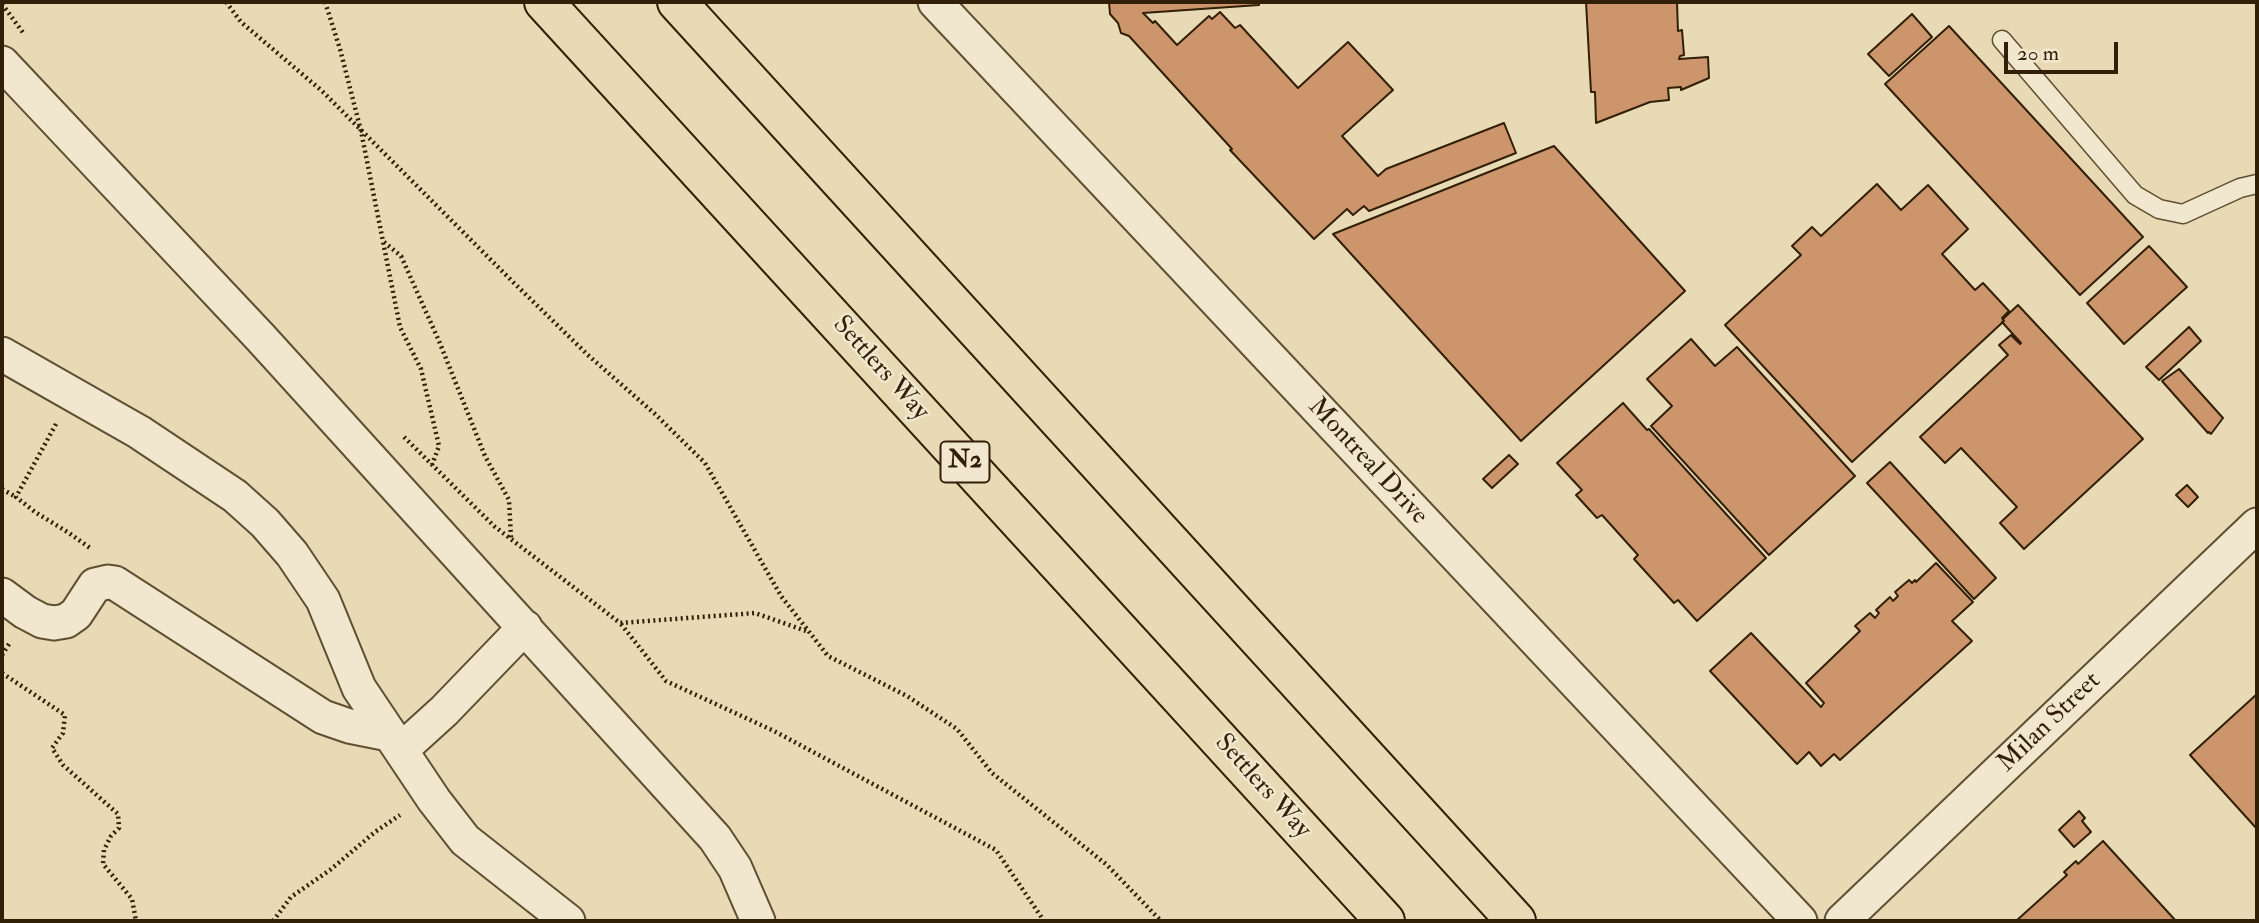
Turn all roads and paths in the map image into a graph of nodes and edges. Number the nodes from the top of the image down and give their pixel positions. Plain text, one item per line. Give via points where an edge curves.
1 (226, 2) edge
2 (325, 2) edge
3 (544, 2) edge
4 (677, 2) edge
5 (935, 2) edge
6 (2, 4) edge
7 (26, 35) dead end
8 (2002, 40) dead end
9 (2, 63) edge
10 (361, 131) junction
11 (2257, 184) edge
12 (383, 240) junction
13 (2, 354) edge
14 (68, 392) junction
15 (396, 429) dead end
16 (432, 465) junction
17 (2, 489) edge
18 (16, 497) junction
19 (2257, 525) edge
20 (511, 539) junction
21 (108, 582) junction
22 (2, 594) edge
23 (620, 623) junction
24 (525, 627) junction
25 (809, 632) junction
26 (2, 673) edge
27 (395, 742) junction
28 (434, 800) junction
29 (136, 921) edge
30 (273, 921) edge
31 (568, 921) edge
32 (758, 921) edge
33 (1044, 921) edge
34 (1161, 921) edge
35 (1385, 921) edge
36 (1516, 921) edge
37 (1800, 921) edge
38 (1843, 921) edge

1 - 10 path via 241,22
2 - 10 path
3 - 35 highway, Settlers Way / N2
4 - 36 highway
5 - 37 street, Montreal Drive
6 - 7 path
8 - 11 lane via 2135,195 2159,209 2183,214
9 - 24 street
10 - 12 path
10 - 25 path via 705,463 781,596
12 - 16 path via 400,327 421,369 439,446
12 - 20 path via 401,256 485,456 509,500
13 - 14 street
14 - 18 path
14 - 27 street via 195,468 265,523 323,600 359,688
15 - 16 path
16 - 20 path
17 - 18 path
18 - 21 path via 88,547 102,561
19 - 38 street, Milan Street
20 - 23 path
21 - 22 street via 91,589 76,614 54,623 25,612
21 - 27 street via 123,587 323,718
23 - 25 path via 755,613
23 - 33 path via 666,681 774,731 996,850
24 - 27 street via 444,710
24 - 32 street via 715,838 735,868
25 - 34 path via 828,656 907,696 957,729 992,774 1107,866
26 - 29 path via 65,715 63,733 52,748 62,765 118,814 119,828 104,850 103,864 132,900
27 - 28 street
28 - 30 path via 375,832 291,897
28 - 31 street via 465,840

